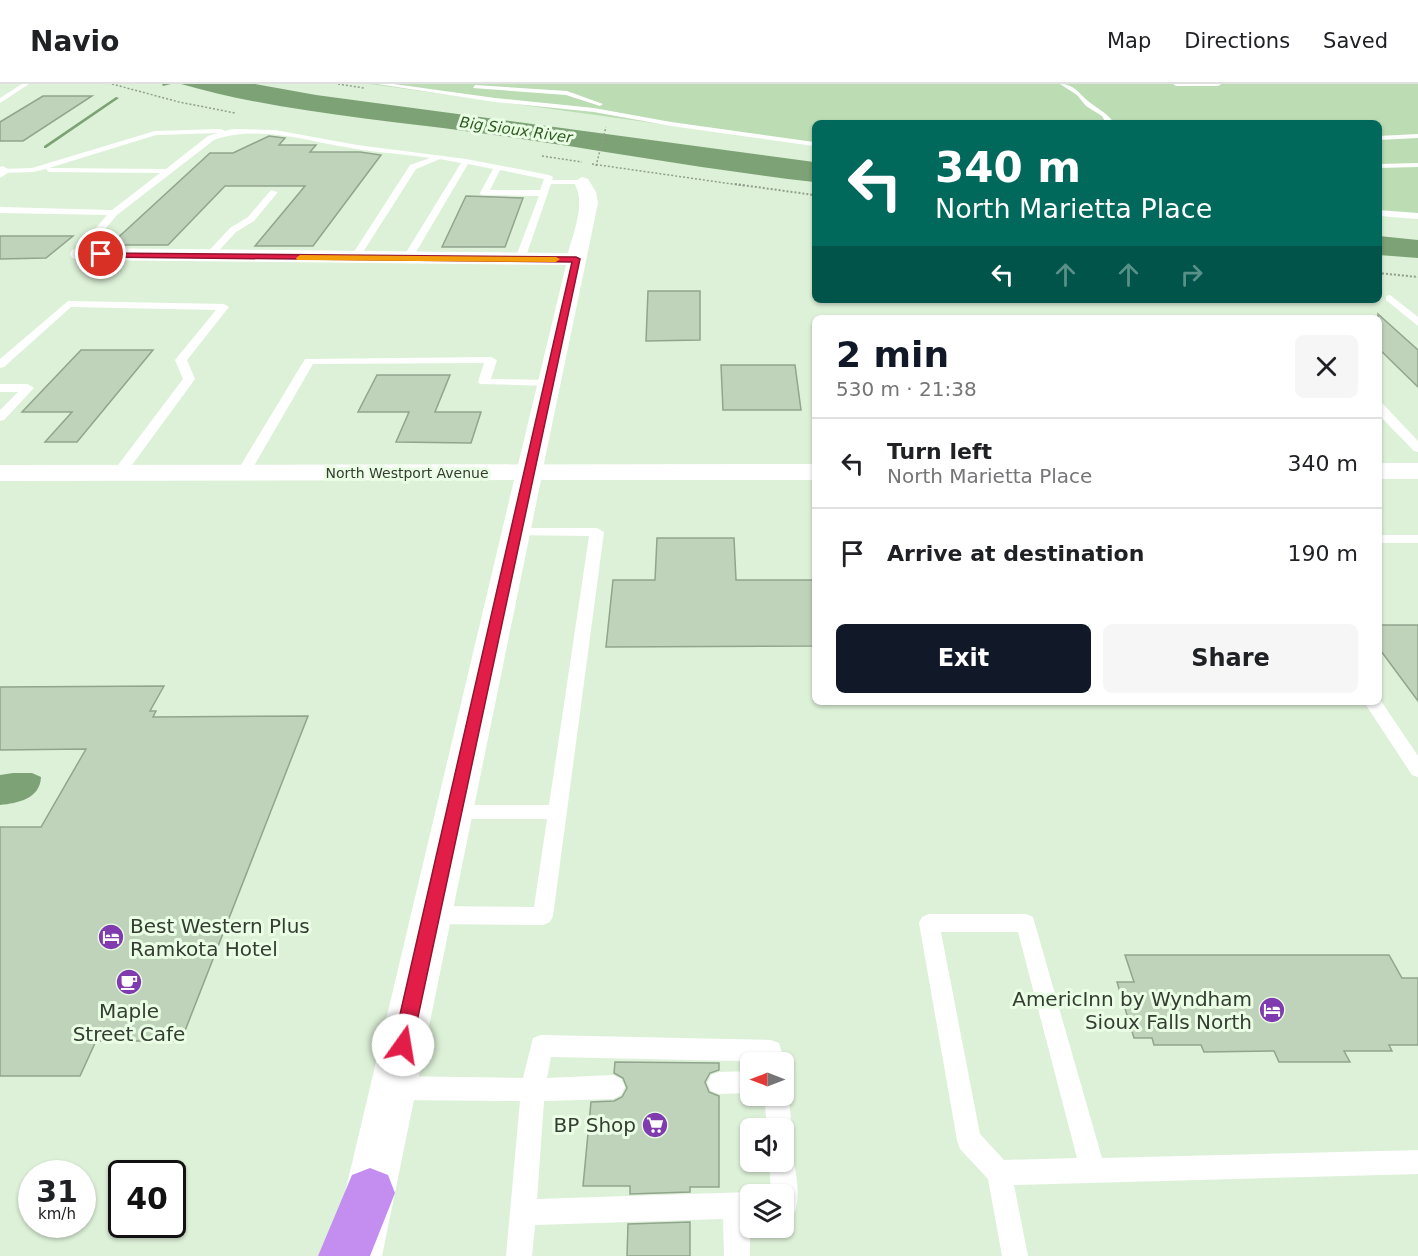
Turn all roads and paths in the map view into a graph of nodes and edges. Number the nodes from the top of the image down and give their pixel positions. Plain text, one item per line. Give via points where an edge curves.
1 (26, 84) edge
2 (380, 84) edge
3 (429, 84) edge
4 (1063, 84) edge
5 (1176, 84) edge
6 (1218, 84) edge
7 (458, 86) dead end
8 (468, 86) dead end
9 (0, 100) edge
10 (703, 120) dead end
11 (1108, 120) edge
12 (232, 131) junction
13 (605, 131) dead end
14 (1418, 136) edge
15 (1382, 138) edge
16 (812, 144) edge
17 (439, 156) junction
18 (466, 161) junction
19 (1418, 165) edge
20 (1382, 166) edge
21 (498, 167) junction
22 (33, 170) junction
23 (169, 171) junction
24 (1, 173) edge
25 (547, 182) junction
26 (582, 182) joint
27 (274, 192) dead end
28 (543, 193) junction
29 (812, 195) edge
30 (0, 210) edge
31 (114, 213) junction
32 (1382, 213) edge
33 (1418, 216) edge
34 (79, 254) joint
35 (209, 256) junction
36 (355, 258) junction
37 (407, 259) junction
38 (520, 259) junction
39 (576, 259) junction
40 (1382, 273) edge
41 (1418, 277) edge
42 (1390, 298) dead end
43 (1418, 323) edge
44 (0, 364) edge
45 (549, 382) junction
46 (0, 388) edge
47 (1382, 410) edge
48 (0, 417) edge
49 (1418, 448) edge
50 (1382, 471) edge
51 (1418, 471) edge
52 (812, 472) edge
53 (0, 473) edge
54 (119, 473) junction
55 (243, 473) junction
56 (529, 473) junction
57 (516, 532) junction
58 (1382, 539) edge
59 (1418, 539) edge
60 (1374, 705) edge
61 (1418, 770) edge
62 (454, 812) junction
63 (558, 812) junction
64 (432, 915) junction
65 (771, 1052) edge
66 (740, 1082) edge
67 (720, 1083) dead end
68 (393, 1088) junction
69 (613, 1088) dead end
70 (533, 1090) junction
71 (1418, 1162) edge
72 (1093, 1171) junction
73 (999, 1173) junction
74 (370, 1193) junction
75 (740, 1205) edge
76 (525, 1212) junction
77 (740, 1230) edge
78 (344, 1256) edge
79 (356, 1256) edge
80 (519, 1256) edge
81 (737, 1256) edge
82 (1015, 1256) edge

1 - 9 lane
2 - 16 lane via 594,110
3 - 7 lane
4 - 11 lane
5 - 6 lane
8 - 10 lane via 567,93 604,105
12 - 17 lane via 275,132
12 - 22 lane via 155,133
12 - 23 lane via 211,138
13 - 29 path via 597,164
14 - 15 lane
17 - 18 lane
17 - 36 lane via 413,167
18 - 21 lane
18 - 37 lane
19 - 20 lane
21 - 25 lane via 549,177
21 - 28 lane via 484,193
22 - 23 lane
22 - 24 lane
23 - 31 lane
25 - 26 lane
25 - 28 lane
26 - 39 street via 589,197
27 - 35 lane via 251,219 233,230
28 - 38 lane
30 - 31 lane
31 - 34 lane
32 - 33 lane
34 - 35 street
35 - 36 street
36 - 37 street
37 - 38 street
38 - 39 street
39 - 45 street
40 - 41 path
42 - 43 lane
44 - 54 lane via 68,304 224,307 181,360 189,379
45 - 55 lane via 484,382 491,360 309,361
45 - 56 street
46 - 48 lane via 28,388
47 - 49 lane
50 - 51 street
52 - 56 street, North Westport Avenue
53 - 54 street, North Westport Avenue
54 - 55 street, North Westport Avenue
55 - 56 street, North Westport Avenue
56 - 57 street
57 - 62 street
57 - 63 lane via 597,532
58 - 59 lane
60 - 61 lane
62 - 63 lane
62 - 64 street
63 - 64 lane via 543,916
64 - 68 street
65 - 70 lane via 541,1046
66 - 67 lane
68 - 70 lane
68 - 74 street
69 - 70 lane
70 - 76 lane
71 - 72 lane
72 - 73 lane
72 - 73 lane via 1026,923 929,923 969,1140
73 - 82 lane
74 - 78 highway
74 - 79 street
75 - 76 lane
76 - 80 lane
77 - 81 lane

